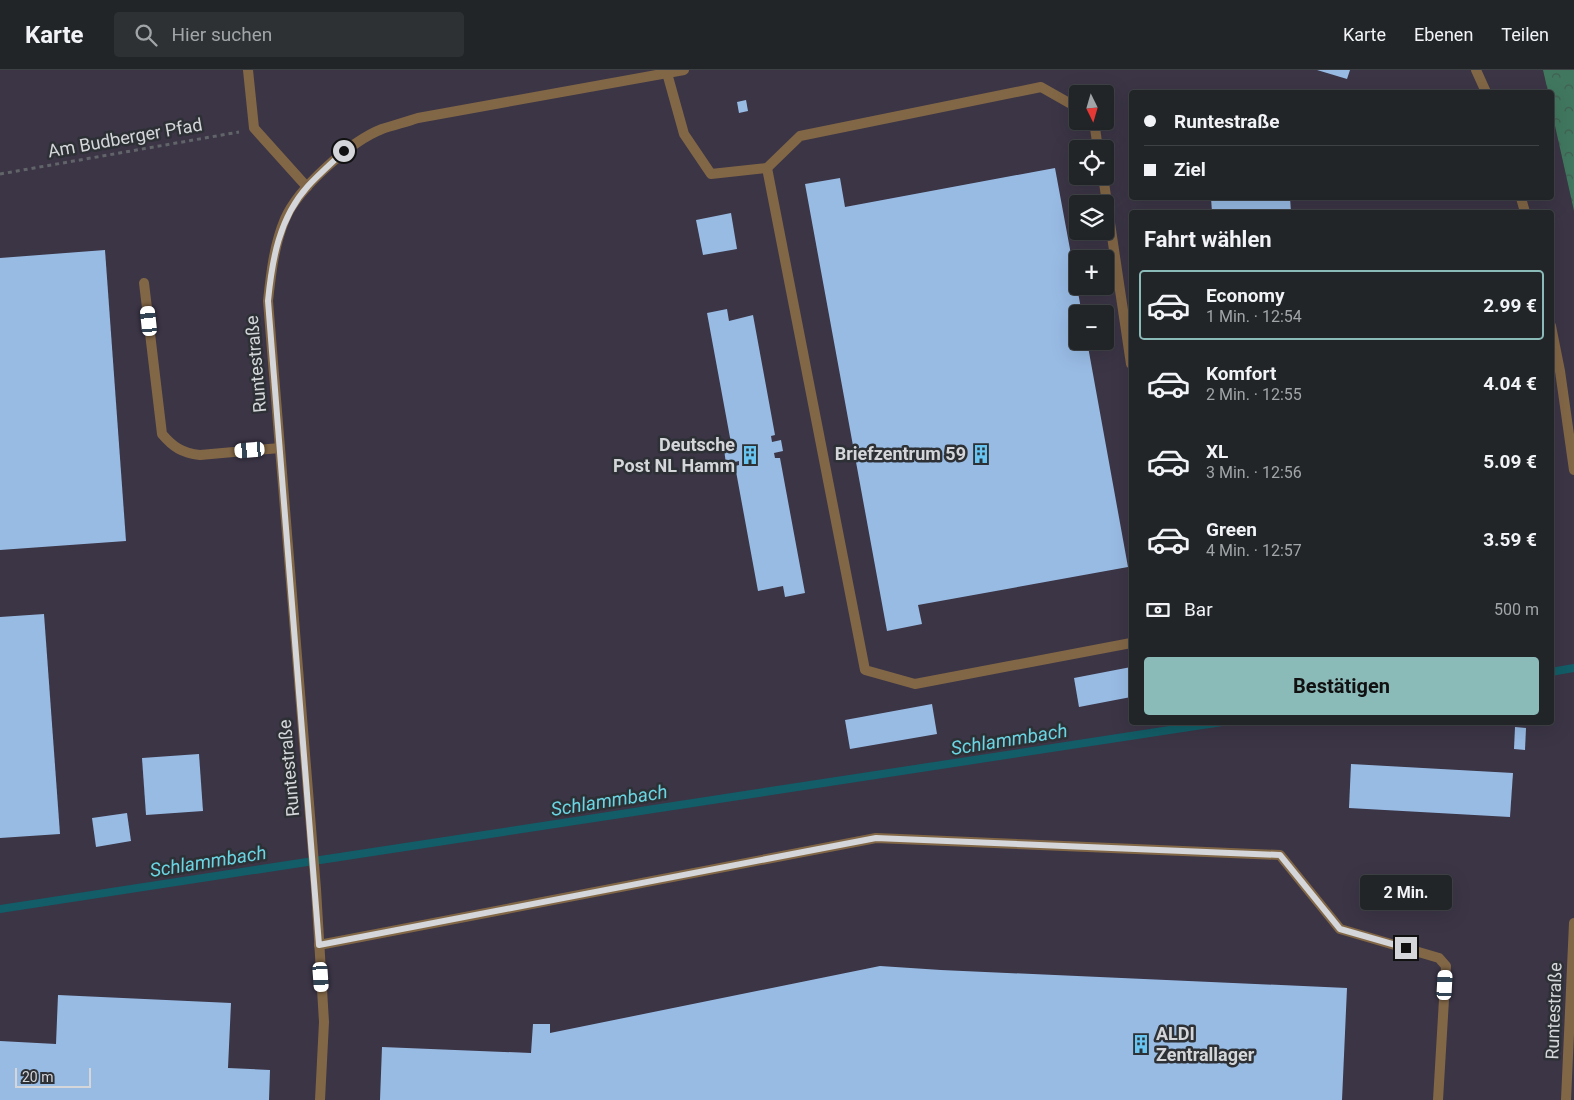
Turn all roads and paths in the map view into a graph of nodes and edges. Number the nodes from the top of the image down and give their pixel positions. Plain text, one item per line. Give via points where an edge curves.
1 (248, 70) edge
2 (1476, 70) edge
3 (675, 71) edge
4 (1485, 90) edge
5 (1069, 103) edge
6 (254, 128) junction
7 (767, 168) junction
8 (0, 174) edge
9 (1104, 185) edge
10 (307, 187) junction
11 (144, 283) dead end
12 (1554, 341) edge
13 (1129, 351) edge
14 (280, 448) junction
15 (1574, 470) edge
16 (1129, 643) edge
17 (1574, 923) edge
18 (1574, 933) edge
19 (319, 945) junction
20 (1572, 997) edge
21 (320, 1100) edge
22 (1438, 1100) edge
23 (1566, 1100) edge

1 - 6 street
2 - 4 street
3 - 7 street via 684,134 711,174
3 - 10 street, Runtestraße via 418,118 380,130 344,151
5 - 7 street via 1042,87 800,136
6 - 8 path, Am Budberger Pfad
6 - 10 street
7 - 16 street via 864,670 915,684
9 - 13 street
10 - 14 street, Runtestraße via 286,218 273,260 268,301
11 - 14 street via 162,434 170,444 187,453 200,455
12 - 15 street
14 - 19 street, Runtestraße
17 - 18 street, Runtestraße
18 - 20 street, Runtestraße
19 - 21 street, Runtestraße via 324,1022
19 - 22 street via 876,838 1280,855 1340,929 1439,958 1446,966
20 - 23 street, Runtestraße

